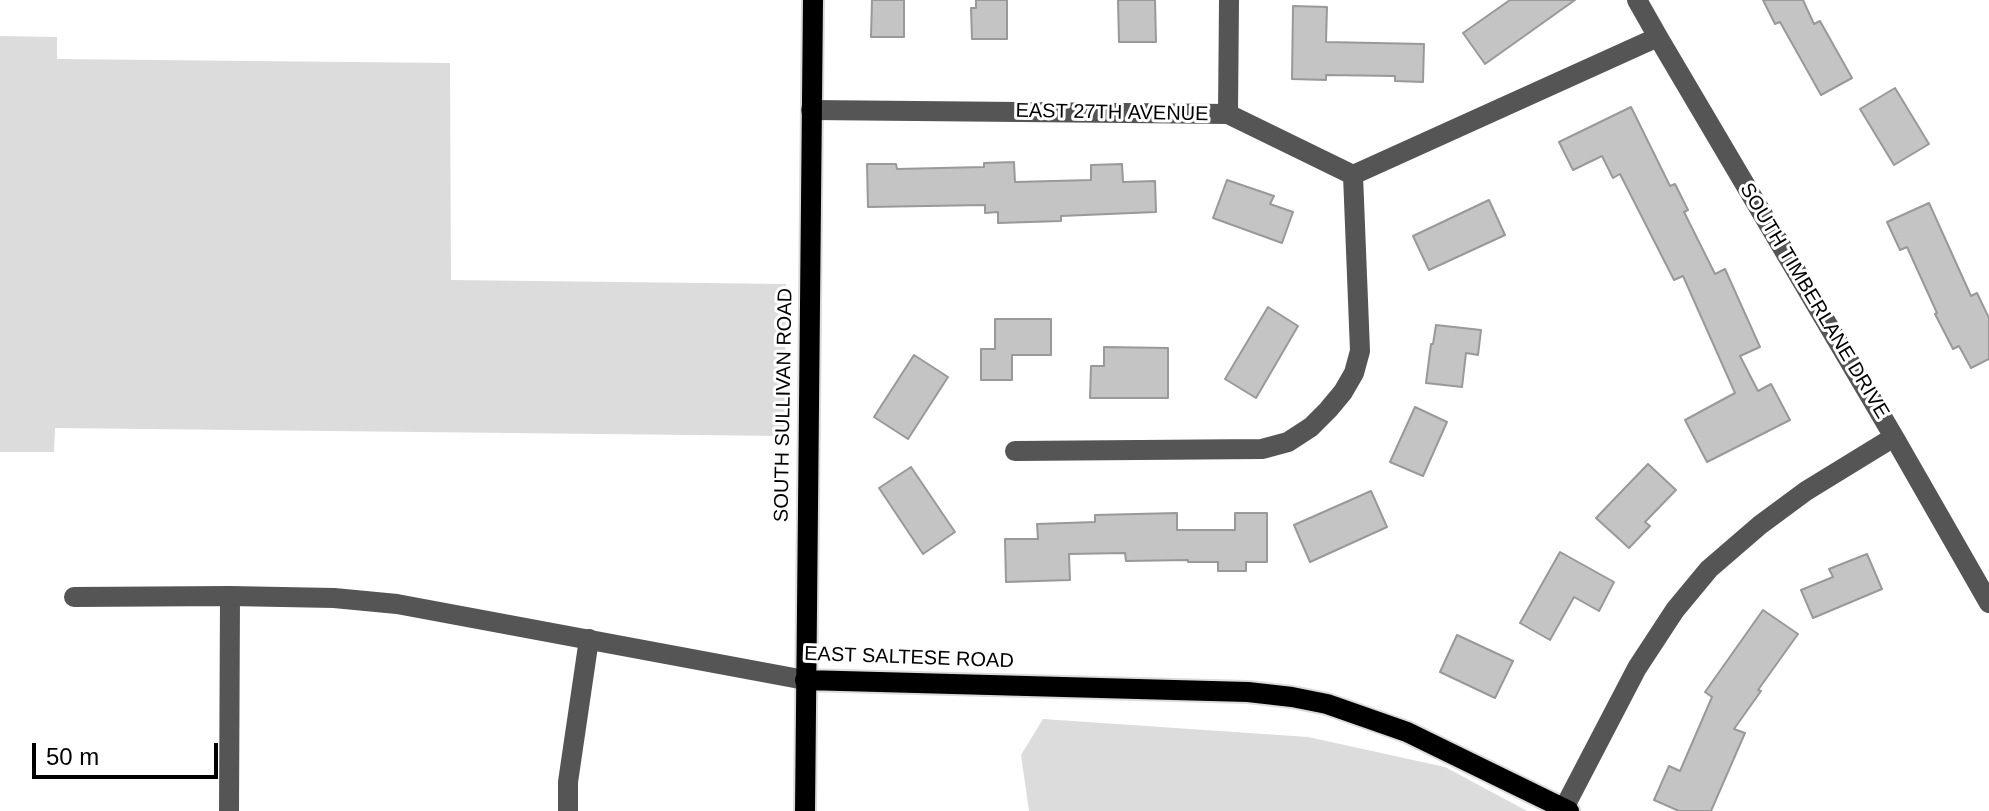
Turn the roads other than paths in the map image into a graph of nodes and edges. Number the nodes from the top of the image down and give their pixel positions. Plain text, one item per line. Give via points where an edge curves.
1 (813, 0) edge
2 (1229, 0) edge
3 (1637, 0) edge
4 (1658, 37) junction
5 (811, 110) junction
6 (1228, 114) junction
7 (1353, 175) junction
8 (1894, 437) junction
9 (1015, 451) dead end
10 (230, 596) junction
11 (74, 597) dead end
12 (1989, 603) edge
13 (589, 639) junction
14 (805, 680) junction
15 (1566, 810) edge
16 (229, 811) edge
17 (568, 811) edge
18 (805, 811) edge

1 - 5 main road, SOUTH SULLIVAN ROAD
2 - 6 street
3 - 4 street, SOUTH TIMBERLANE DRIVE
4 - 7 street
4 - 8 street, SOUTH TIMBERLANE DRIVE
5 - 6 street, EAST 27TH AVENUE
5 - 14 main road, SOUTH SULLIVAN ROAD
6 - 7 street, EAST 27TH AVENUE
7 - 9 street via 1360,351 1343,392 1311,427 1288,442 1262,449
8 - 12 street, SOUTH TIMBERLANE DRIVE
8 - 15 street via 1806,491 1709,569 1637,668
10 - 11 street, EAST SALTESE ROAD
10 - 13 street, EAST SALTESE ROAD via 397,604
10 - 16 street
13 - 14 street, EAST SALTESE ROAD
13 - 17 street
14 - 15 main road, EAST SALTESE ROAD via 1292,697 1407,732
14 - 18 main road, SOUTH SULLIVAN ROAD

